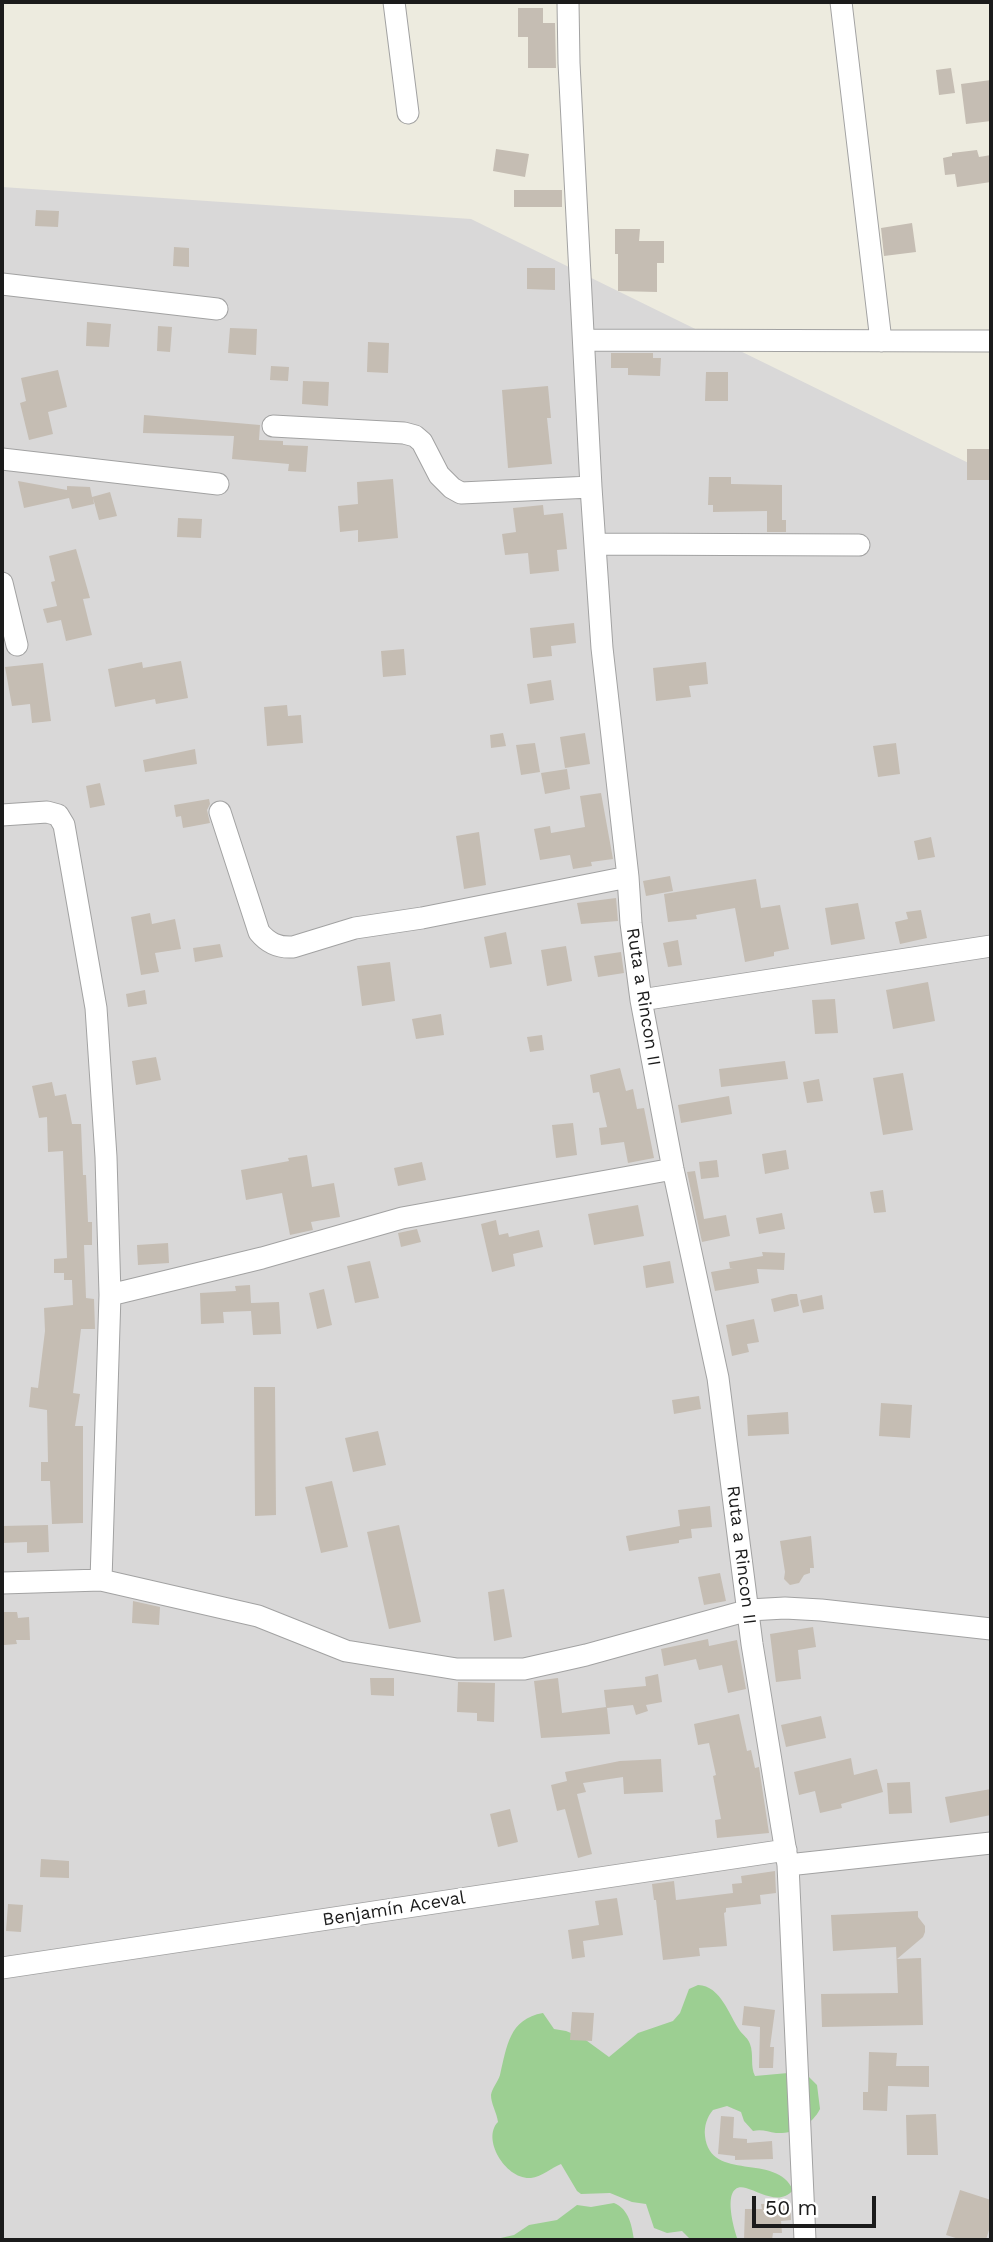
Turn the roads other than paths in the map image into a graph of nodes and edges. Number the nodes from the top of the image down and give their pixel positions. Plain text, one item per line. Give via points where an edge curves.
1 (394, 2) edge
2 (568, 2) edge
3 (841, 2) edge
4 (408, 113) dead end
5 (2, 284) edge
6 (217, 309) dead end
7 (584, 340) junction
8 (881, 341) junction
9 (991, 341) edge
10 (272, 426) dead end
11 (2, 459) edge
12 (218, 484) dead end
13 (591, 487) junction
14 (595, 544) junction
15 (859, 545) dead end
16 (2, 583) edge
17 (17, 645) dead end
18 (219, 812) dead end
19 (2, 815) edge
20 (628, 877) junction
21 (991, 946) edge
22 (641, 1000) junction
23 (673, 1169) junction
24 (110, 1296) junction
25 (101, 1580) junction
26 (2, 1583) edge
27 (749, 1610) junction
28 (991, 1629) edge
29 (991, 1843) edge
30 (787, 1858) junction
31 (2, 1968) edge
32 (805, 2240) edge

1 - 4 street
2 - 7 street, Ruta a Rincon II
3 - 8 street
5 - 6 street
7 - 8 street
7 - 13 street, Ruta a Rincon II
8 - 9 street
10 - 13 street via 415,436 439,475 461,493
11 - 12 street
13 - 14 street, Ruta a Rincon II
14 - 15 street
14 - 20 street, Ruta a Rincon II
16 - 17 street
18 - 20 street via 259,932 284,947 355,928
19 - 24 street via 47,812 58,815 64,825 96,1008
20 - 22 street, Ruta a Rincon II
21 - 22 street
22 - 23 street, Ruta a Rincon II
23 - 24 street via 401,1218
23 - 27 street, Ruta a Rincon II via 718,1377
24 - 25 street
25 - 26 street
25 - 27 street via 258,1616 346,1651 457,1670 524,1669
27 - 28 street via 785,1608
27 - 30 street, Ruta a Rincon II
29 - 30 street, Benjamín Aceval
30 - 31 street, Benjamín Aceval
30 - 32 street, Ruta a Rincon II

